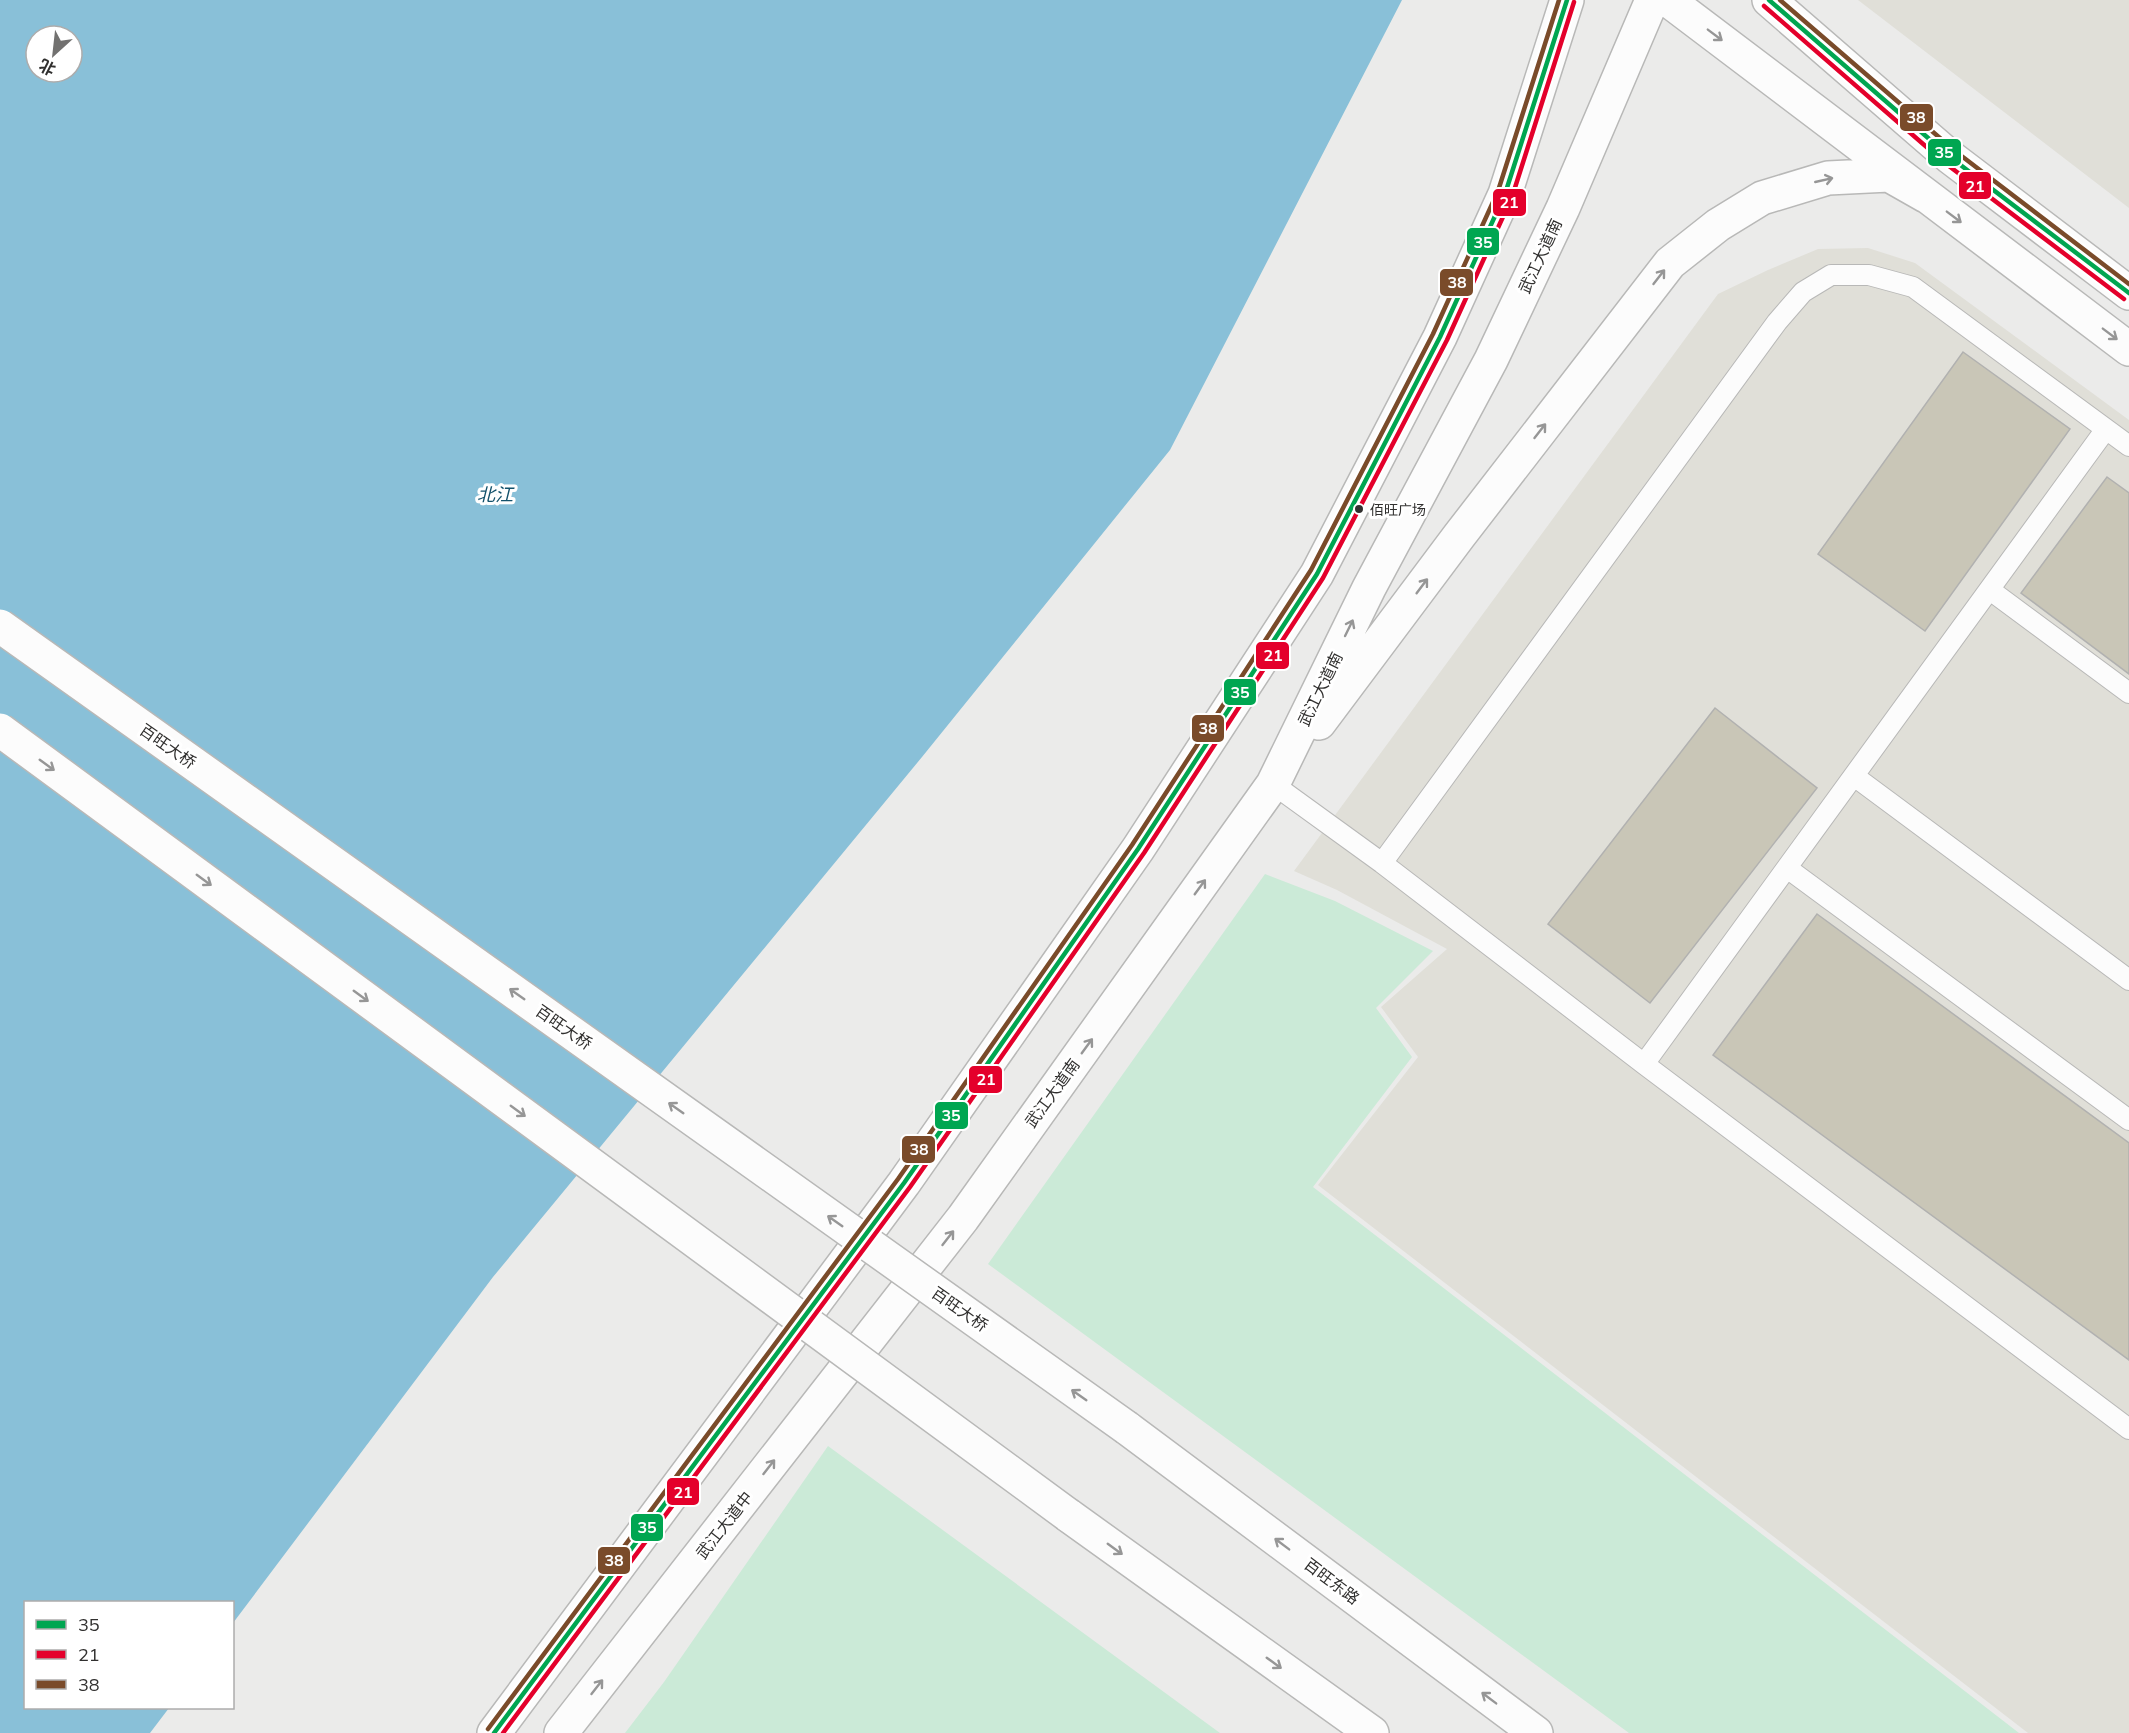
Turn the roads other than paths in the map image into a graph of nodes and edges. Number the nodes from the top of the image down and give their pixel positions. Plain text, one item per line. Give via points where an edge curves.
1 (1567, 0) edge
2 (1652, 0) edge
3 (1668, 0) edge
4 (1769, 0) edge
5 (1926, 196) junction
6 (2129, 292) edge
7 (2129, 349) edge
8 (2106, 429) junction
9 (2129, 446) edge
10 (1990, 590) junction
11 (0, 626) edge
12 (2129, 693) edge
13 (0, 730) edge
14 (1854, 776) junction
15 (1273, 784) junction
16 (1382, 862) junction
17 (1786, 868) junction
18 (2129, 980) edge
19 (1644, 1064) junction
20 (2129, 1120) edge
21 (886, 1317) joint
22 (1127, 1428) joint
23 (2129, 1429) edge
24 (494, 1733) edge
25 (561, 1733) edge
26 (1372, 1733) edge
27 (1536, 1733) edge

1 - 24 main road via 1505,194 1440,337 1317,574 1138,849 911,1173
15 -> 2 main road, 武江大道南 via 1369,588 1491,360 1563,208
3 -> 5 main road
4 - 6 main road via 1950,157
5 -> 7 main road
15 -> 5 main road via 1670,263 1718,225 1762,198 1828,178 1889,175
8 - 9 lane
8 - 10 lane
8 - 16 lane via 1913,288 1869,275 1831,275 1803,292 1777,322
10 - 12 lane
10 - 14 lane
22 -> 11 main road, 百旺大桥, bridge
13 -> 26 main road, bridge via 1068,1515
14 - 17 lane
14 - 18 lane
15 - 16 lane
21 -> 15 main road, 武江大道南 via 963,1218
16 - 19 lane
17 - 19 lane
17 - 20 lane
19 - 23 lane
25 -> 21 main road, 武江大道中
27 -> 22 main road, 百旺东路

